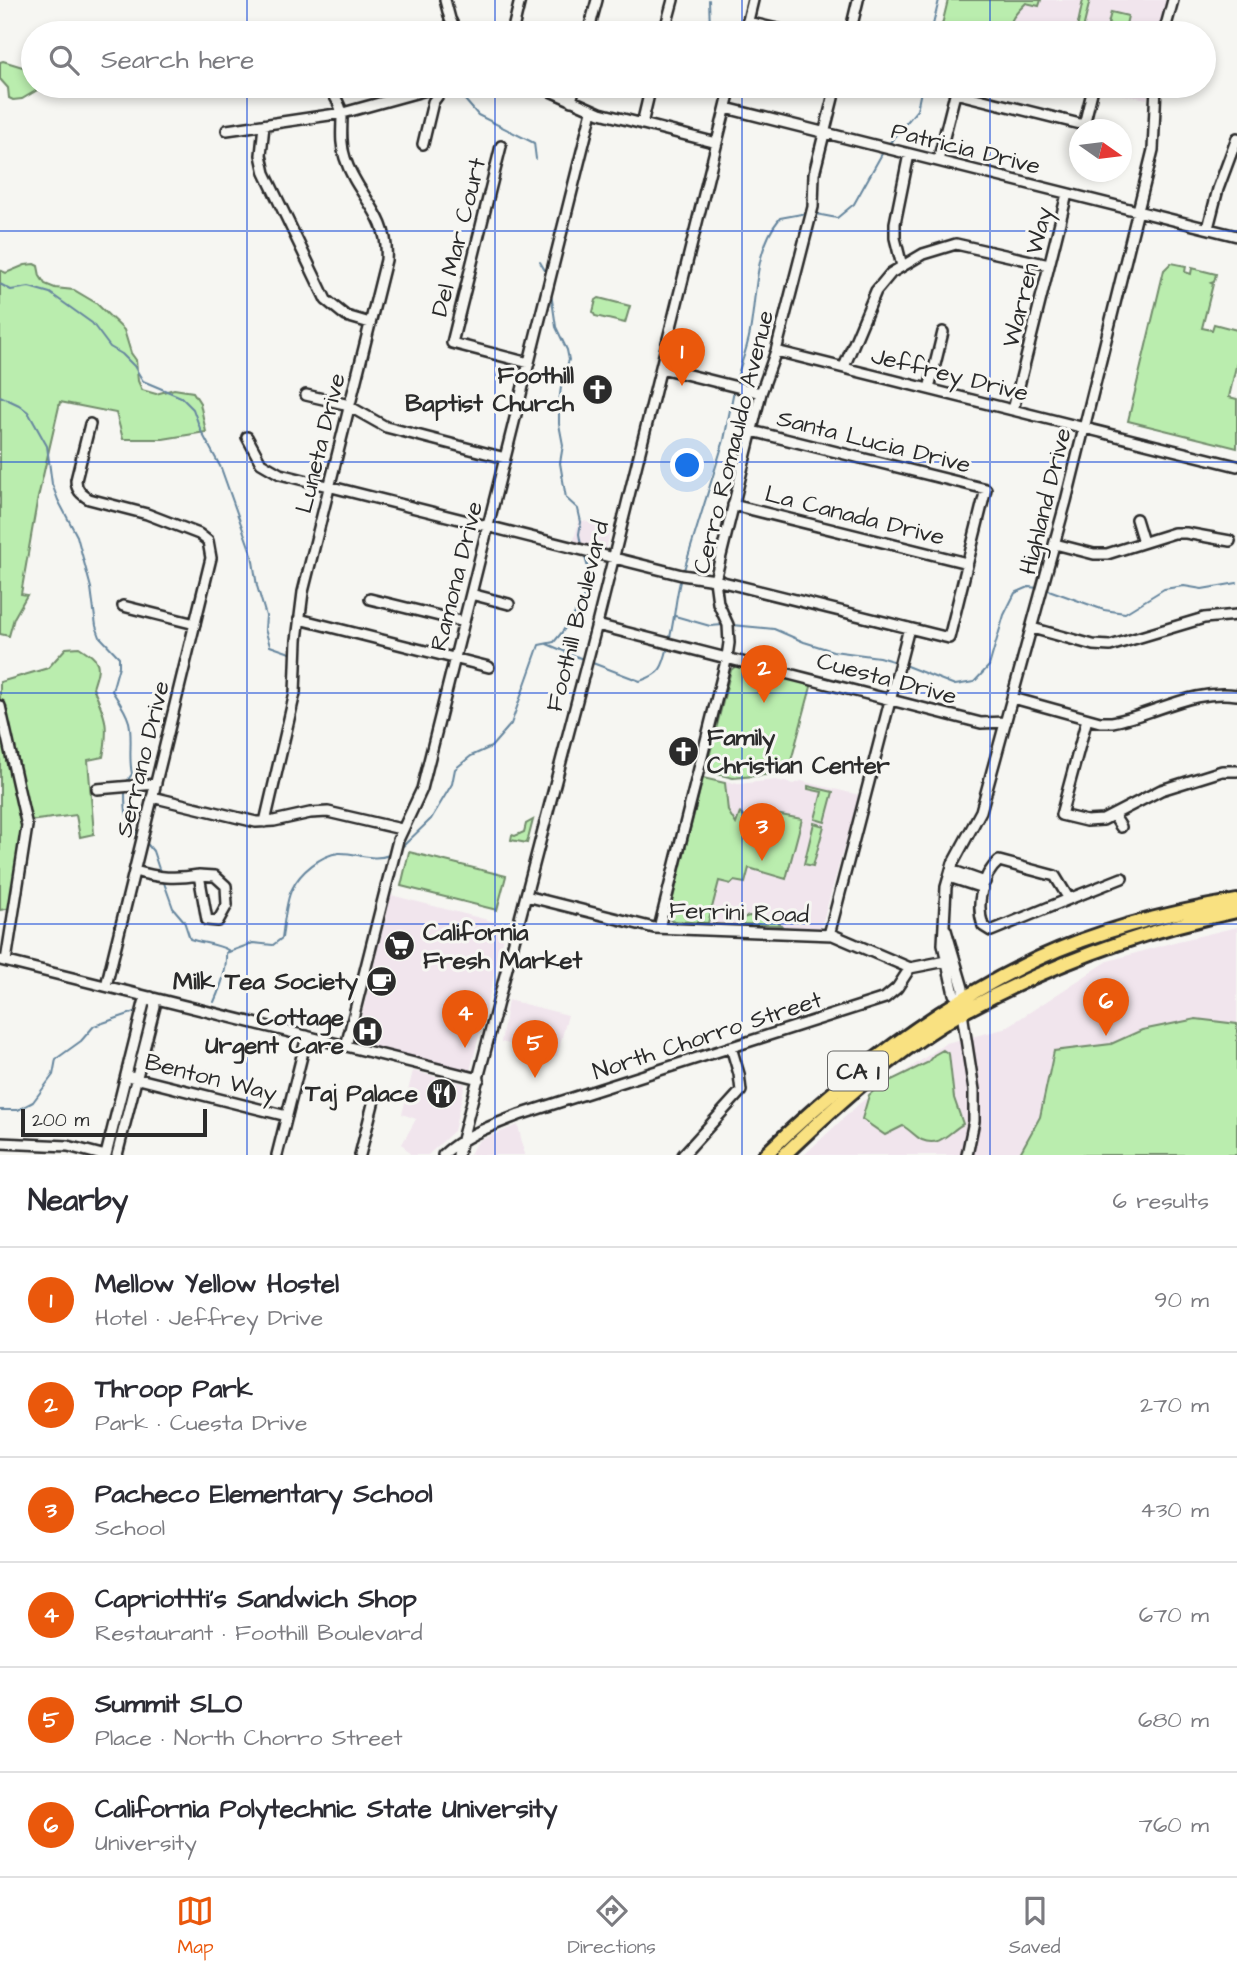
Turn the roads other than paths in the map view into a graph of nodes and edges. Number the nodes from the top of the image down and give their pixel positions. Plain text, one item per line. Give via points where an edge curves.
1 (445, 0) edge
2 (520, 0) edge
3 (597, 0) edge
4 (673, 0) edge
5 (753, 0) edge
6 (858, 0) edge
7 (1173, 0) edge
8 (451, 21) edge
9 (515, 21) edge
10 (591, 21) edge
11 (667, 21) edge
12 (747, 21) edge
13 (853, 21) edge
14 (1167, 21) edge
15 (335, 98) edge
16 (398, 98) edge
17 (436, 98) edge
18 (563, 98) edge
19 (572, 98) edge
20 (648, 98) edge
21 (728, 98) edge
22 (833, 98) edge
23 (954, 98) edge
24 (988, 98) edge
25 (1091, 98) edge
26 (1155, 98) edge
27 (571, 102) junction
28 (726, 108) junction
29 (592, 111) junction
30 (342, 113) junction
31 (642, 124) junction
32 (264, 125) junction
33 (227, 130) dead end
34 (823, 133) junction
35 (1237, 138) edge
36 (717, 143) junction
37 (423, 144) dead end
38 (501, 146) dead end
39 (909, 154) junction
40 (1233, 160) edge
41 (938, 161) junction
42 (1067, 194) junction
43 (1138, 211) junction
44 (1208, 228) junction
45 (1237, 236) edge
46 (1049, 265) junction
47 (902, 266) junction
48 (370, 323) junction
49 (943, 332) dead end
50 (776, 351) junction
51 (529, 363) junction
52 (661, 368) junction
53 (844, 368) junction
54 (929, 389) junction
55 (761, 393) junction
56 (306, 395) dead end
57 (349, 407) junction
58 (1013, 410) junction
59 (90, 424) dead end
60 (1084, 428) junction
61 (752, 430) junction
62 (247, 437) dead end
63 (505, 458) junction
64 (1237, 466) edge
65 (330, 487) junction
66 (733, 505) junction
67 (1136, 519) dead end
68 (488, 526) junction
69 (1230, 541) dead end
70 (1143, 542) junction
71 (1055, 544) junction
72 (612, 557) junction
73 (967, 564) junction
74 (715, 580) junction
75 (471, 594) junction
76 (370, 598) dead end
77 (509, 604) dead end
78 (123, 606) dead end
79 (1237, 615) edge
80 (299, 619) junction
81 (464, 622) junction
82 (195, 624) junction
83 (597, 625) junction
84 (909, 628) junction
85 (1032, 628) junction
86 (727, 657) junction
87 (455, 658) junction
88 (489, 667) dead end
89 (1237, 695) edge
90 (1013, 698) junction
91 (891, 699) junction
92 (0, 706) edge
93 (1087, 719) junction
94 (1006, 722) junction
95 (1237, 771) edge
96 (156, 784) junction
97 (97, 789) dead end
98 (152, 797) junction
99 (1114, 816) junction
100 (265, 822) junction
101 (1121, 827) dead end
102 (401, 829) junction
103 (135, 871) junction
104 (950, 874) junction
105 (199, 875) junction
106 (1122, 878) dead end
107 (984, 885) junction
108 (526, 896) junction
109 (1069, 899) junction
110 (1237, 901) edge
111 (1237, 911) edge
112 (943, 918) junction
113 (659, 928) junction
114 (829, 935) junction
115 (3, 960) edge
116 (946, 961) junction
117 (910, 968) junction
118 (106, 986) junction
119 (151, 997) junction
120 (961, 1007) junction
121 (307, 1036) junction
122 (346, 1046) junction
123 (731, 1047) junction
124 (126, 1076) junction
125 (137, 1079) junction
126 (479, 1079) junction
127 (374, 1096) dead end
128 (287, 1116) junction
129 (464, 1138) junction
130 (0, 1143) edge
131 (19, 1144) junction
132 (16, 1155) edge
133 (104, 1155) edge
134 (117, 1155) edge
135 (278, 1155) edge
136 (360, 1155) edge
137 (443, 1155) edge
138 (458, 1155) edge
139 (683, 1155) edge
140 (765, 1155) edge
141 (784, 1155) edge
142 (967, 1155) edge

1 - 8 street
2 - 9 street
3 - 10 street
4 - 11 street
5 - 12 street
6 - 13 street
7 - 14 street
15 - 30 street, Luneta Drive
16 - 30 street
17 - 37 street
18 - 27 street
19 - 27 street
20 - 31 street
21 - 28 street, Foothill Boulevard
22 - 34 street, Cerro Romauldo Avenue
23 - 41 street
24 - 25 street via 1084,125
26 - 43 street, Highland Drive via 1153,150
27 - 29 street
28 - 34 street, Patricia Drive
28 - 36 street, Foothill Boulevard
29 - 31 street
29 - 51 street, Ramona Drive
30 - 32 street
30 - 48 street, Luneta Drive via 345,160 379,216 386,238 386,260
31 - 36 street
32 - 33 street
32 - 48 street via 261,155 265,173 322,293 339,312
34 - 39 street, Patricia Drive
34 - 50 street, Cerro Romauldo Avenue via 813,207
35 - 40 street
36 - 52 street, Foothill Boulevard
38 - 51 street, Del Mar Court via 452,342
39 - 41 street, Patricia Drive
39 - 47 street via 895,223
40 - 44 street via 1218,189
41 - 42 street, Patricia Drive
42 - 43 street, Patricia Drive
42 - 46 street, Warren Way
43 - 44 street, Patricia Drive
43 - 60 street, Highland Drive
44 - 45 street, Patricia Drive
46 - 47 street via 956,244
46 - 58 street, Warren Way
47 - 53 street via 876,291
48 - 57 street, Luneta Drive
49 - 54 street
50 - 53 street, Jeffrey Drive
50 - 55 street, Cerro Romauldo Avenue
51 - 63 street, Ramona Drive
52 - 55 street
52 - 72 street, Foothill Boulevard
53 - 54 street, Jeffrey Drive
54 - 58 street, Jeffrey Drive
55 - 61 street, Cerro Romauldo Avenue
56 - 57 street
57 - 63 street via 386,427
57 - 65 street, Luneta Drive
58 - 60 street, Jeffrey Drive
59 - 82 street, Serrano Drive via 76,480 80,494 193,531 208,541 211,564
60 - 64 street, Jeffrey Drive
60 - 71 street, Highland Drive
61 - 66 street, Cerro Romauldo Avenue
61 - 73 street, Santa Lucia Drive via 986,489
62 - 65 street via 256,458 267,468
63 - 68 street, Ramona Drive
65 - 68 street
65 - 80 street, Luneta Drive
66 - 73 street, La Canada Drive
66 - 74 street, Cerro Romauldo Avenue
67 - 70 street
68 - 72 street
68 - 75 street, Ramona Drive
69 - 70 street via 1182,532
70 - 71 street via 1098,555
71 - 85 street, Highland Drive
72 - 74 street
72 - 83 street, Foothill Boulevard
73 - 84 street via 949,638
74 - 84 street
74 - 86 street, Cerro Romauldo Avenue via 718,603 728,625
75 - 77 street
75 - 81 street, Ramona Drive
76 - 81 street
78 - 82 street
79 - 85 street via 1204,618 1110,646
80 - 87 street
80 - 100 street, Luneta Drive via 295,693
81 - 87 street, Ramona Drive
82 - 96 street, Serrano Drive
83 - 86 street, Cuesta Drive
83 - 108 street, Foothill Boulevard
84 - 91 street
85 - 90 street, Highland Drive
86 - 91 street, Cuesta Drive
86 - 113 street, Cerro Romauldo Avenue
87 - 88 street
87 - 102 street, Ramona Drive via 422,789
89 - 93 street via 1200,696 1112,722
90 - 93 street
90 - 94 street, Highland Drive
91 - 94 street, Cuesta Drive via 981,723
91 - 114 street
92 - 115 street via 27,826
93 - 99 street via 1061,815 1094,821
94 - 104 street, Highland Drive via 981,811
95 - 99 street via 1222,771 1161,790
96 - 97 street
96 - 98 street, Serrano Drive
98 - 100 street
98 - 103 street, Serrano Drive
99 - 101 street
100 - 102 street via 328,812
102 - 122 street, Ramona Drive
103 - 105 street via 157,877
103 - 118 street, Serrano Drive
104 - 107 street
104 - 112 street, Highland Drive
105 - 105 street via 215,876 226,886 227,905 219,921 207,920
106 - 109 street
107 - 109 street via 999,861 1055,876
107 - 109 street via 979,914 983,926 991,931
108 - 113 street, Ferrini Road
108 - 126 street, Foothill Boulevard
110 - 120 highway, CA 1 via 1142,922 1040,958
111 - 120 highway, CA 1 via 1130,939
112 - 116 street, Highland Drive
112 - 120 street, Highland Drive via 963,988
113 - 114 street, Ferrini Road
114 - 117 street, Ferrini Road
115 - 118 street
116 - 117 street
116 - 120 street, Highland Drive
117 - 123 street, North Chorro Street via 885,998
118 - 119 street
119 - 121 street
119 - 124 street via 144,1003
119 - 125 street via 155,1006
120 - 140 highway, CA 1 via 948,1007 869,1062
120 - 141 highway, CA 1 via 826,1115
120 - 142 street, Highland Drive via 974,1106
121 - 122 street
121 - 128 street
122 - 126 street
123 - 129 street, North Chorro Street via 519,1115
123 - 139 street via 741,1091
124 - 125 street, Benton Way
124 - 133 street
125 - 128 street, Benton Way
125 - 134 street
126 - 129 street, Foothill Boulevard
127 - 136 street
128 - 135 street
129 - 137 street, North Chorro Street
129 - 138 street, Foothill Boulevard
130 - 131 street
131 - 132 street
131 - 133 street via 68,1146

